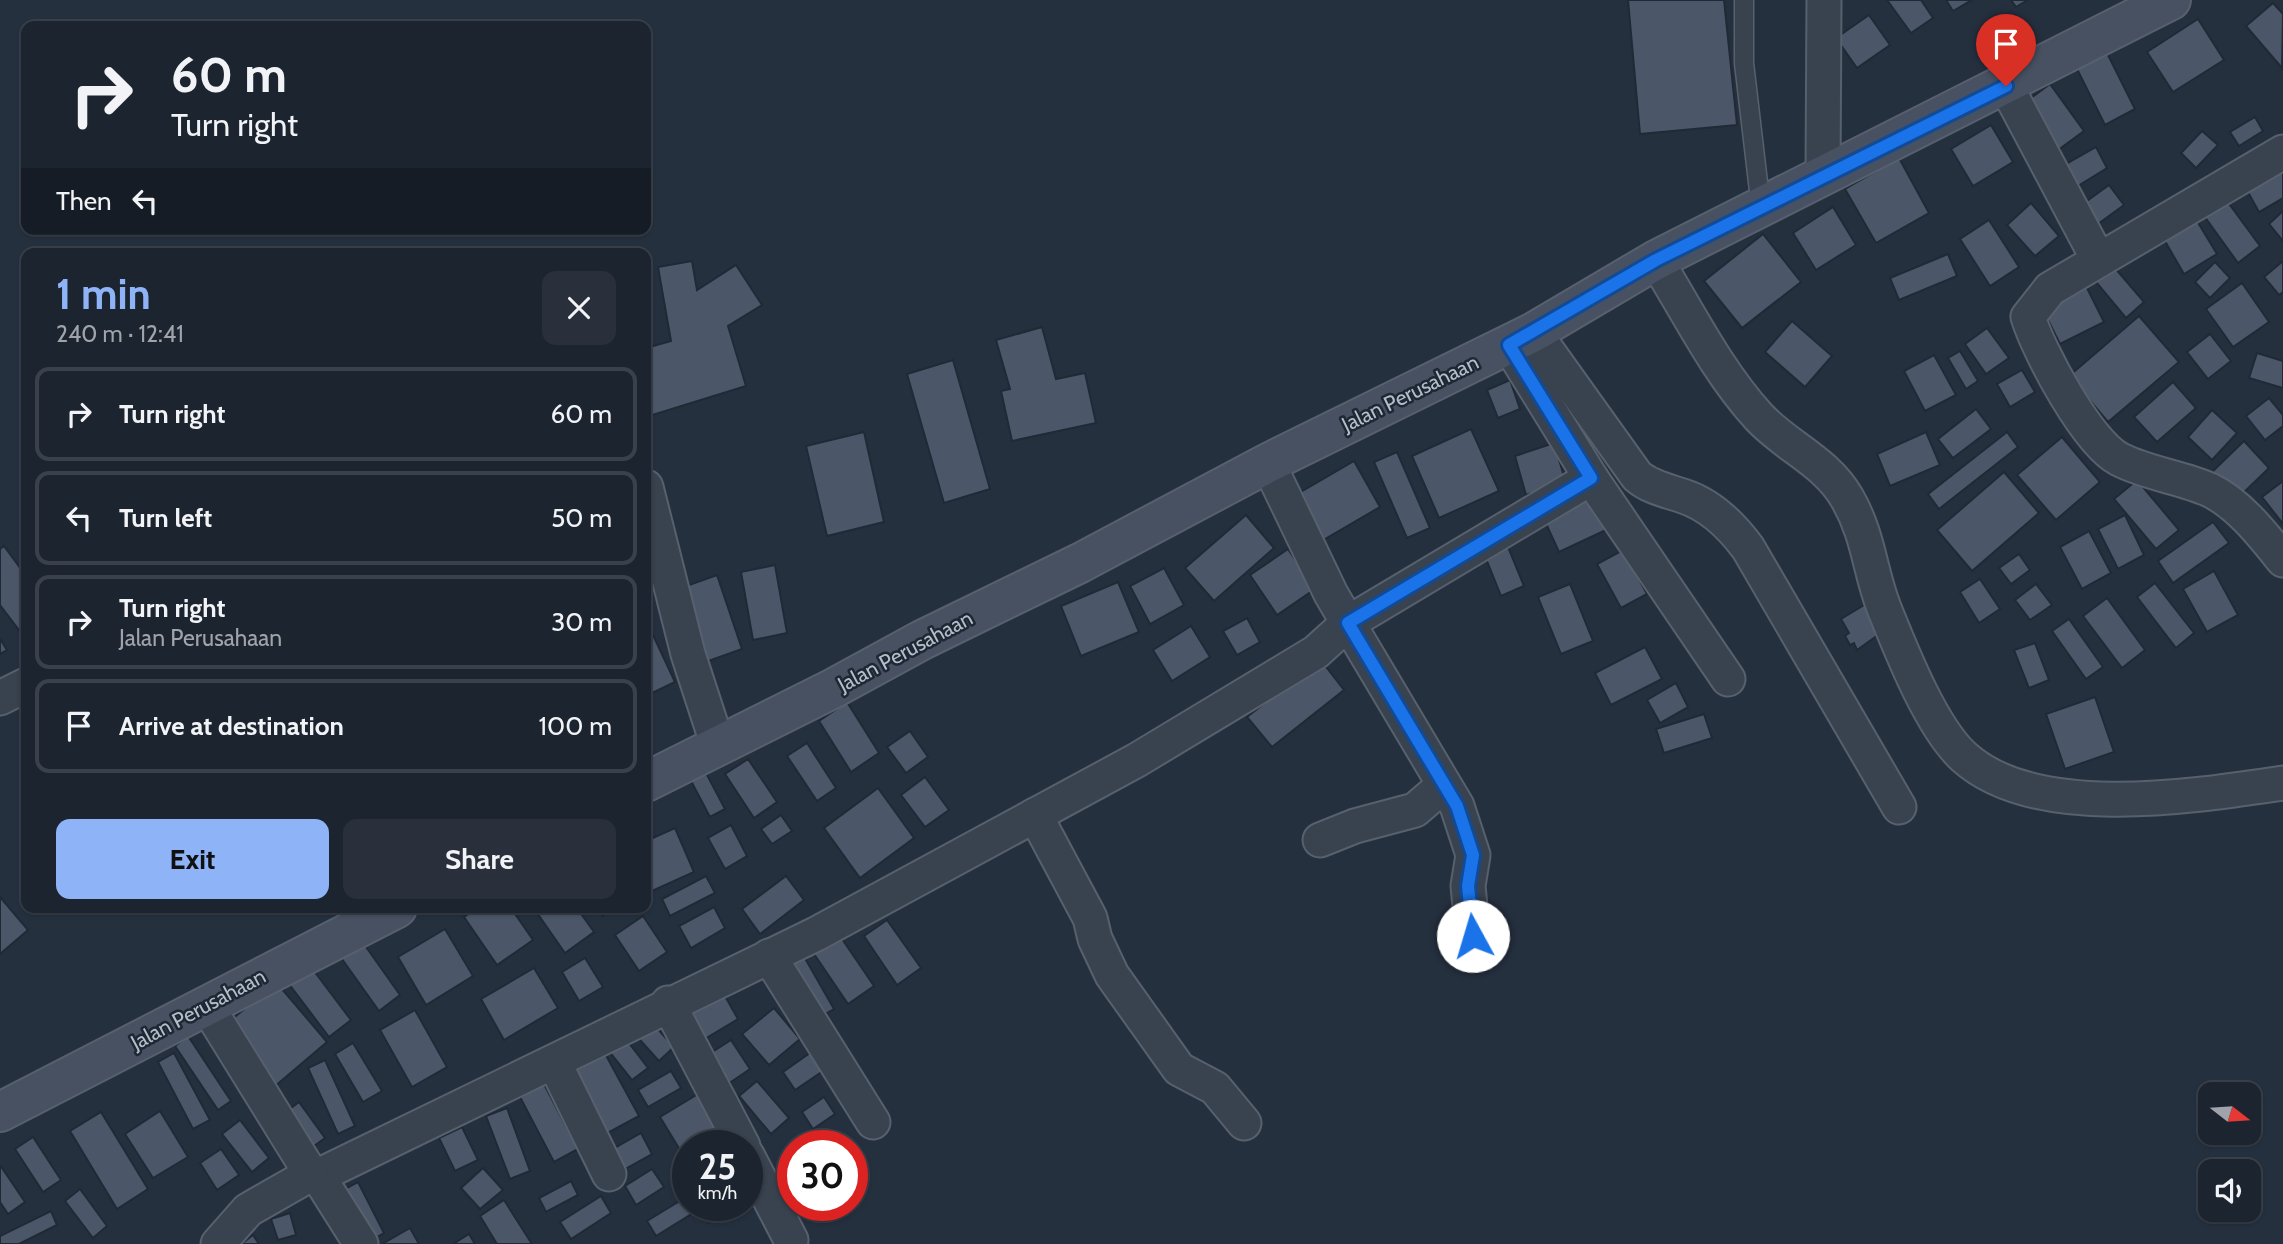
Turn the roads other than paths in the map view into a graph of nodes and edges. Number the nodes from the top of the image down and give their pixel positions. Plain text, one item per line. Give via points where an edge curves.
1 (1744, 0) edge
2 (1824, 0) edge
3 (2171, 0) edge
4 (2006, 86) junction
5 (2283, 152) edge
6 (1823, 176) junction
7 (1761, 208) junction
8 (2098, 259) junction
9 (1656, 260) junction
10 (1521, 338) junction
11 (1268, 463) junction
12 (1637, 476) junction
13 (1598, 488) junction
14 (651, 507) edge
15 (2283, 560) edge
16 (1348, 623) junction
17 (1728, 679) dead end
18 (21, 688) edge
19 (0, 698) edge
20 (718, 746) junction
21 (651, 780) edge
22 (2283, 783) edge
23 (1444, 785) junction
24 (1899, 807) dead end
25 (1035, 815) junction
26 (1320, 840) dead end
27 (387, 913) edge
28 (1473, 936) dead end
29 (769, 956) junction
30 (668, 1003) junction
31 (207, 1006) junction
32 (554, 1062) junction
33 (0, 1112) edge
34 (873, 1122) dead end
35 (1244, 1123) dead end
36 (735, 1130) edge
37 (609, 1174) dead end
38 (314, 1175) junction
39 (763, 1185) edge
40 (792, 1240) dead end
41 (218, 1244) edge
42 (361, 1244) edge

1 - 7 lane via 1744,63
2 - 6 street
3 - 4 main road, Jalan Perusahaan
4 - 6 main road, Jalan Perusahaan
4 - 8 street
5 - 8 street
6 - 7 main road, Jalan Perusahaan
7 - 9 main road, Jalan Perusahaan
8 - 15 street via 2050,289 2028,317 2078,414 2118,458 2210,490 2231,502
9 - 10 main road, Jalan Perusahaan
9 - 22 street via 1743,399 1828,473 1845,494 1864,527 1883,605 1908,661 1941,730 1964,757 1993,775 2035,790 2115,800 2168,799
10 - 11 main road, Jalan Perusahaan
10 - 12 street
10 - 13 street
11 - 16 street
11 - 20 main road, Jalan Perusahaan
12 - 13 street
12 - 24 street via 1687,497 1732,527
13 - 16 street
13 - 17 street
14 - 20 street via 688,654
16 - 23 street
16 - 25 street via 1316,652 1137,760
18 - 19 street
20 - 21 main road, Jalan Perusahaan
23 - 26 street via 1415,810
23 - 28 street via 1457,806 1473,855 1468,886
25 - 29 street
25 - 35 street via 1090,918 1112,975 1179,1069 1215,1088
27 - 31 main road, Jalan Perusahaan
29 - 30 street
29 - 34 street
30 - 32 street
30 - 36 street
31 - 33 main road, Jalan Perusahaan
31 - 38 street
32 - 37 street
32 - 38 street
38 - 41 street via 248,1210
38 - 42 street
39 - 40 street

